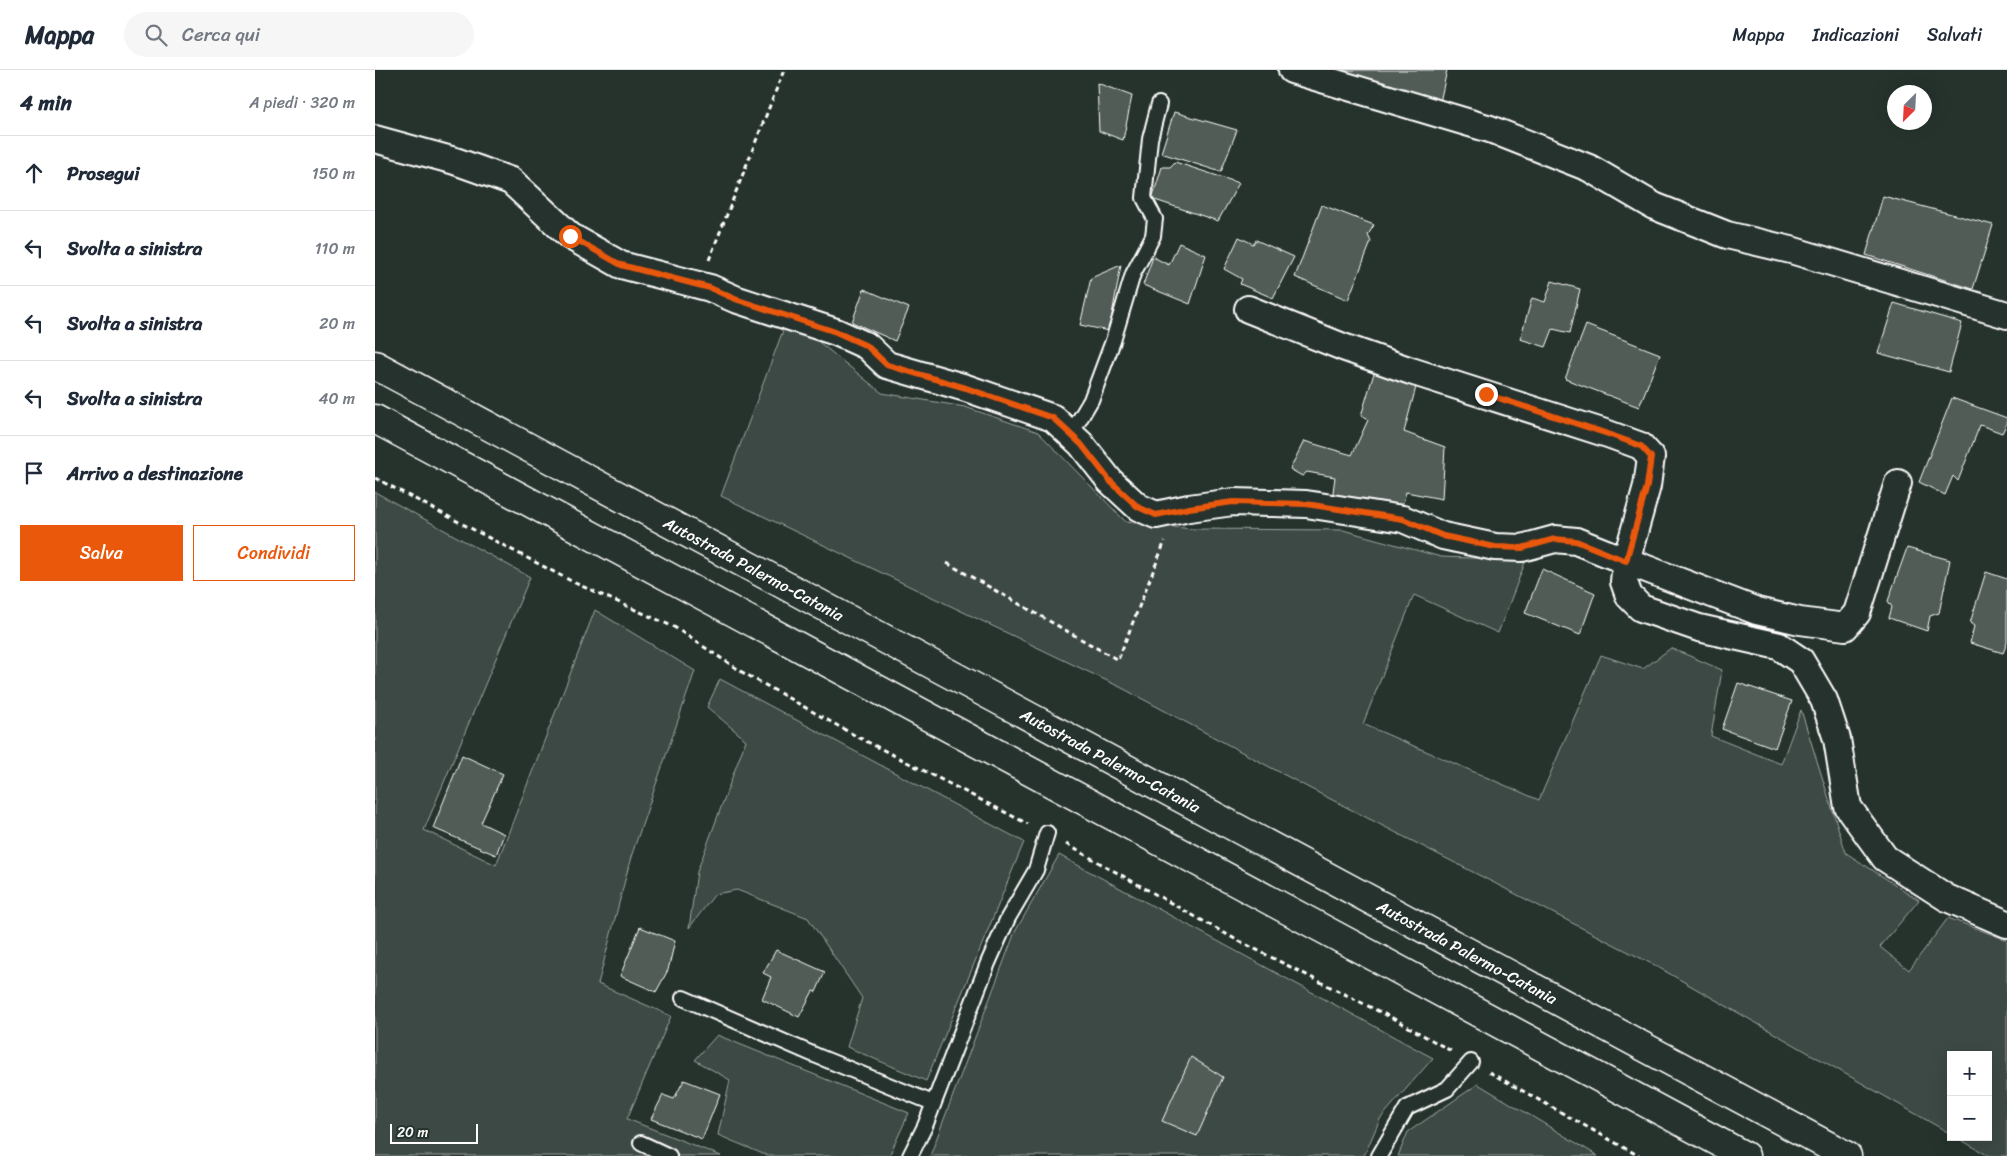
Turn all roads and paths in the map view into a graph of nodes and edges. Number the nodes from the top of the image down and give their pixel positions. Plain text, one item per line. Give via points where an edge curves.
1 (784, 70) edge
2 (1292, 70) edge
3 (1159, 104) dead end
4 (375, 139) edge
5 (699, 285) junction
6 (1248, 309) dead end
7 (2007, 315) edge
8 (375, 365) edge
9 (375, 419) edge
10 (1071, 434) junction
11 (375, 478) edge
12 (1898, 483) dead end
13 (1178, 510) junction
14 (1626, 561) junction
15 (947, 563) dead end
16 (1047, 833) junction
17 (2007, 924) edge
18 (683, 998) dead end
19 (1471, 1062) junction
20 (933, 1103) junction
21 (641, 1143) dead end
22 (669, 1156) edge
23 (910, 1156) edge
24 (1379, 1156) edge
25 (1639, 1156) edge
26 (1745, 1156) edge
27 (1847, 1156) edge

1 - 5 path
2 - 7 street via 1490,129 1589,168 1654,206 1727,235 1791,250
3 - 10 lane via 1150,139 1144,198 1155,219 1153,236 1133,274 1091,400
4 - 5 street via 455,160 511,181 570,236 621,265
5 - 10 street via 836,332 867,346 887,365 1053,418
6 - 14 street via 1411,371 1641,446 1651,457 1647,486
8 - 27 highway, Autostrada Palermo-Catania
9 - 26 highway
10 - 13 street via 1110,481 1138,507 1156,515
11 - 16 path via 575,583 674,627 742,672 856,736
12 - 14 street via 1857,613 1845,627 1757,611
13 - 14 street via 1233,502 1306,504 1403,519 1443,536 1495,547 1522,548 1555,539 1576,541
13 - 15 path via 1118,660
14 - 17 street via 1625,582 1629,596 1641,608 1699,628 1779,646 1801,661 1824,700 1834,731 1848,807 1885,858 1947,898
16 - 19 path via 1235,939 1396,1020
16 - 20 lane via 1036,870 1008,918 988,963
18 - 20 lane
19 - 24 lane via 1447,1089 1407,1108
19 - 25 path
20 - 23 lane
21 - 22 lane

